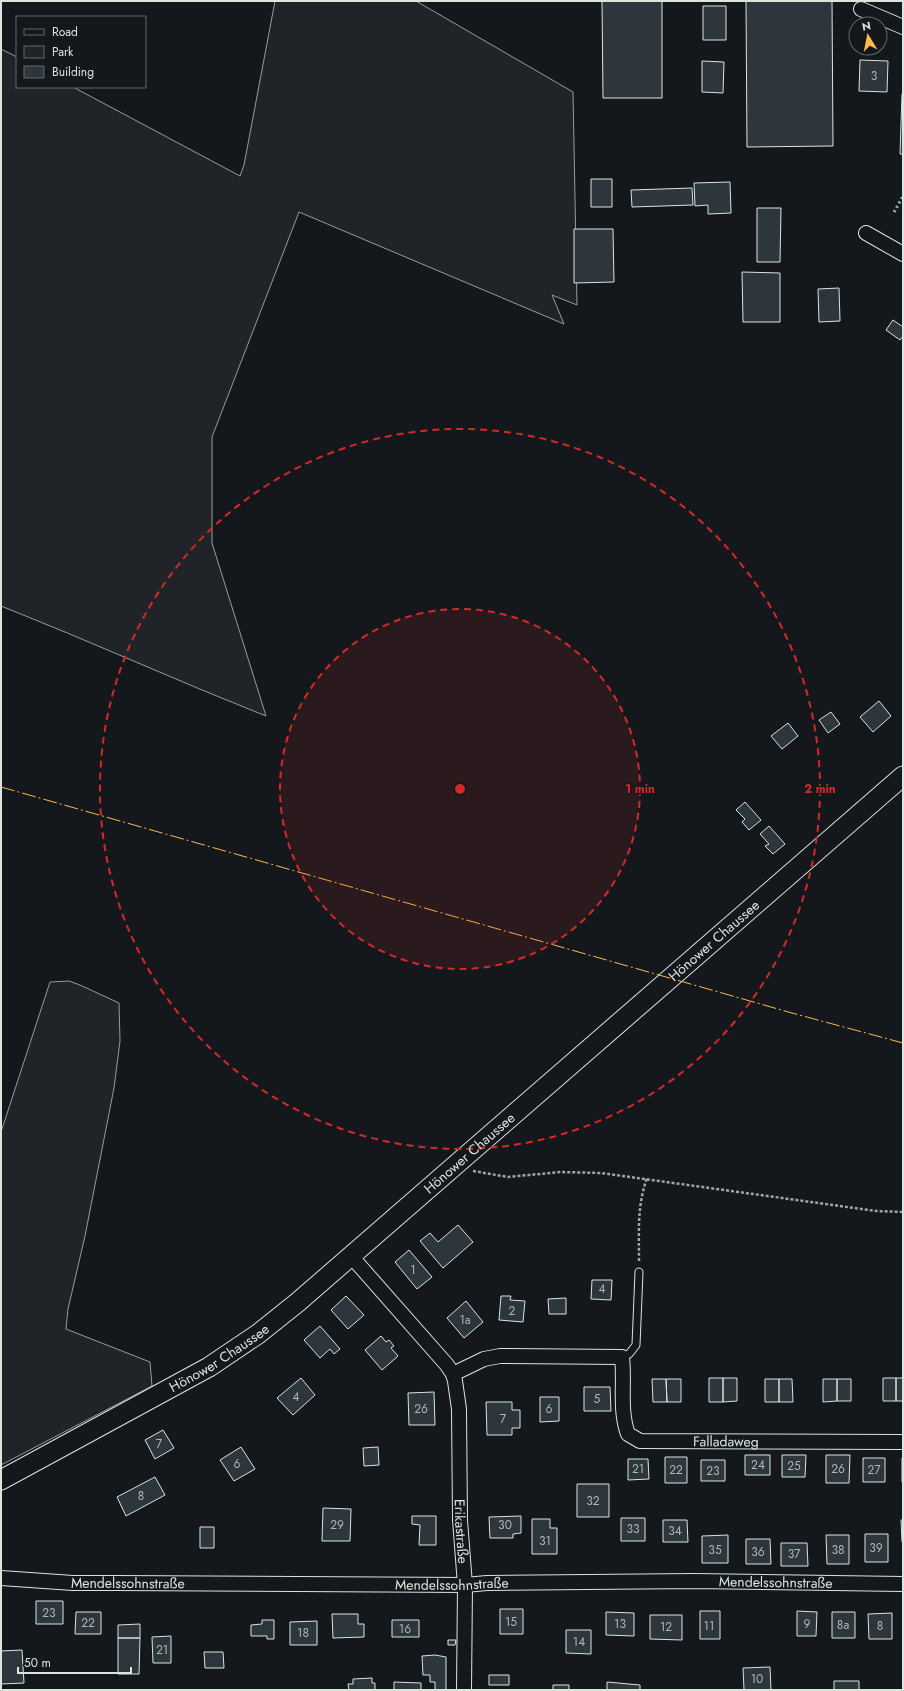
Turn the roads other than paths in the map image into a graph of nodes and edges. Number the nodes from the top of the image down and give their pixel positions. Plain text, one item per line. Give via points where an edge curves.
1 (861, 9) dead end
2 (903, 27) edge
3 (866, 233) dead end
4 (903, 254) edge
5 (903, 776) edge
6 (351, 1256) junction
7 (639, 1272) road end
8 (622, 1357) junction
9 (453, 1374) junction
10 (903, 1442) edge
11 (1, 1480) edge
12 (1, 1578) edge
13 (903, 1584) edge
14 (465, 1585) junction
15 (464, 1690) edge

1 - 2 street
3 - 4 street
5 - 6 street, Hönower Chaussee
6 - 9 street, Erikastraße
6 - 11 street, Hönower Chaussee via 258,1334 209,1367
7 - 8 lane via 636,1345 629,1354
8 - 9 street via 500,1356 484,1359
8 - 10 street, Falladaweg via 624,1422 628,1434 640,1440
9 - 14 street, Erikastraße via 459,1409 460,1520
12 - 14 street, Mendelssohnstraße via 73,1582
13 - 14 street, Mendelssohnstraße via 650,1581
14 - 15 street, Erikastraße

